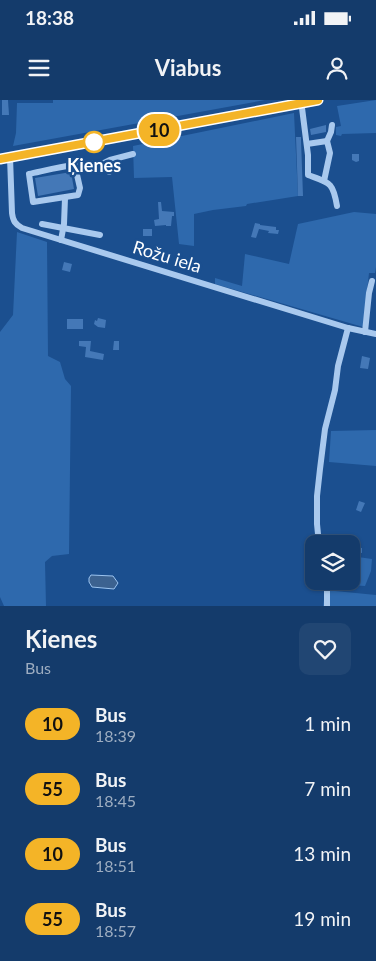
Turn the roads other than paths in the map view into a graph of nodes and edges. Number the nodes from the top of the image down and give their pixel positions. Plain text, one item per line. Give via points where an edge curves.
1 (318, 100) edge
2 (301, 102) edge
3 (332, 125) dead end
4 (327, 141) junction
5 (307, 144) junction
6 (133, 154) dead end
7 (10, 157) junction
8 (0, 159) edge
9 (102, 164) junction
10 (75, 166) junction
11 (109, 172) dead end
12 (324, 181) junction
13 (65, 198) junction
14 (337, 206) dead end
15 (42, 224) dead end
16 (63, 228) junction
17 (100, 235) dead end
18 (61, 240) junction
19 (372, 280) dead end
20 (348, 328) junction
21 (365, 332) junction
22 (376, 334) edge
23 (318, 535) edge
24 (327, 590) edge
25 (327, 606) edge

1 - 2 main road
2 - 5 street
2 - 7 main road
3 - 4 street
4 - 5 street
4 - 12 street via 330,153
5 - 12 street via 308,176
6 - 9 street
7 - 8 main road
7 - 18 street, Rožu iela via 13,220 16,225
9 - 10 street
9 - 11 street via 108,167
10 - 13 street via 80,188 78,195
10 - 13 street via 29,174 33,202
12 - 14 street via 334,190
13 - 16 street
15 - 16 street
16 - 17 street
16 - 18 street
18 - 20 street, Rožu iela
19 - 21 street
20 - 21 street, Rožu iela
20 - 23 street via 320,469
21 - 22 street, Rožu iela
24 - 25 street

